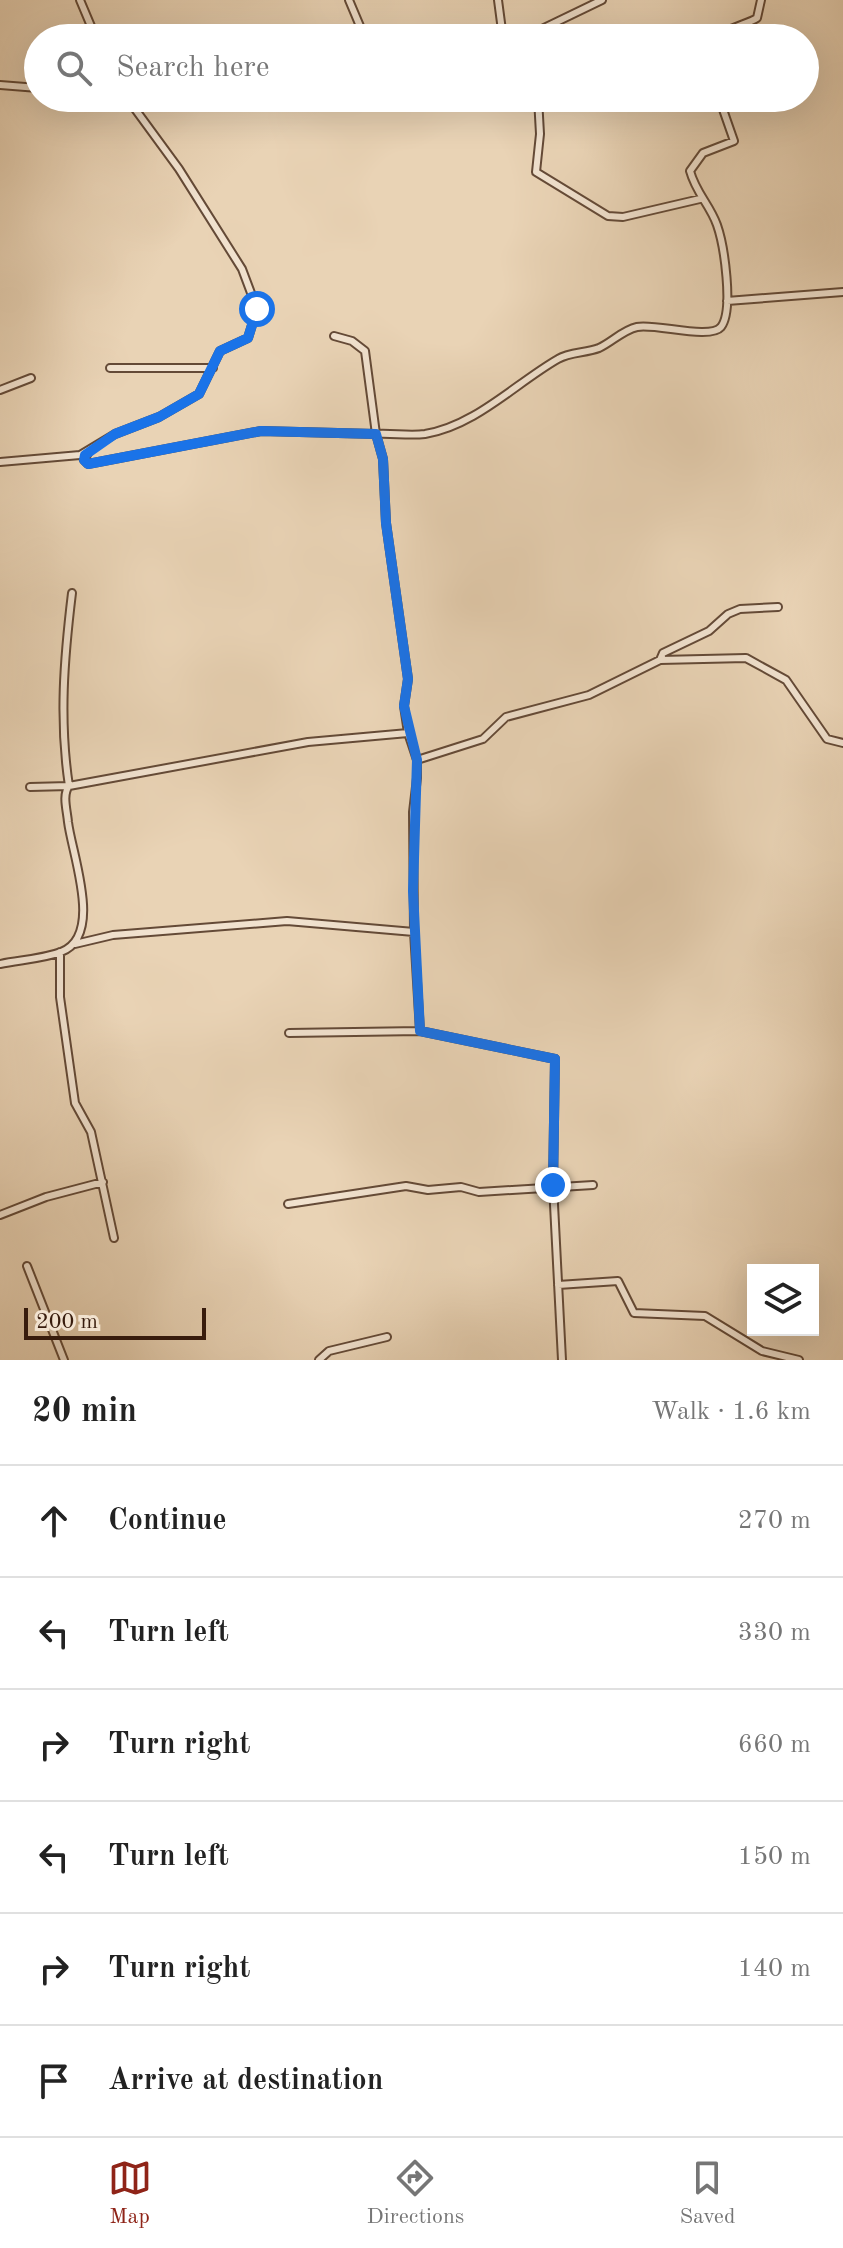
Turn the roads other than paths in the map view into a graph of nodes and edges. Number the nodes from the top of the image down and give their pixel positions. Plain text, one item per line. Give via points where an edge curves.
1 (80, 0) edge
2 (349, 0) edge
3 (498, 0) edge
4 (602, 0) edge
5 (761, 0) edge
6 (90, 24) edge
7 (359, 24) edge
8 (501, 24) edge
9 (552, 24) edge
10 (747, 24) edge
11 (0, 85) edge
12 (24, 87) edge
13 (138, 112) edge
14 (539, 112) edge
15 (724, 112) edge
16 (700, 199) junction
17 (843, 292) edge
18 (727, 301) junction
19 (334, 336) dead end
20 (110, 368) dead end
21 (213, 368) junction
22 (31, 378) dead end
23 (0, 390) edge
24 (376, 434) junction
25 (97, 448) junction
26 (0, 462) edge
27 (72, 593) dead end
28 (778, 607) dead end
29 (660, 660) junction
30 (408, 733) junction
31 (843, 743) edge
32 (417, 760) junction
33 (69, 786) junction
34 (30, 787) dead end
35 (414, 932) junction
36 (75, 944) junction
37 (60, 952) junction
38 (0, 964) edge
39 (420, 1031) junction
40 (289, 1033) dead end
41 (103, 1182) junction
42 (553, 1185) junction
43 (593, 1185) dead end
44 (288, 1204) dead end
45 (0, 1215) edge
46 (114, 1238) dead end
47 (27, 1266) dead end
48 (558, 1285) junction
49 (387, 1337) dead end
50 (64, 1360) edge
51 (319, 1360) edge
52 (562, 1360) edge
53 (799, 1360) edge

1 - 6 street
2 - 7 street
3 - 8 street
4 - 9 street
5 - 10 street via 757,18
11 - 12 street
13 - 21 street via 179,169 255,297 248,338 220,351
14 - 16 street via 536,172 608,216
15 - 16 street via 734,141 694,161 690,171
16 - 18 street via 720,234
17 - 18 street
18 - 24 street via 716,331 636,327 602,346 562,356 447,427 425,434
19 - 24 street via 365,351
20 - 21 street
21 - 25 street via 199,394
22 - 23 street
24 - 25 street via 261,431 88,464 85,455
24 - 30 street via 408,679
25 - 26 street via 80,455
27 - 33 street via 62,676 62,742
28 - 29 street via 728,614 709,631 663,653
29 - 31 street via 746,658 786,680 827,739
29 - 32 street via 589,695 506,717 483,739
30 - 32 street
30 - 33 street via 308,742
32 - 35 street
33 - 34 street
33 - 36 street via 66,802 83,920
35 - 36 street via 287,921 113,935
35 - 39 street
36 - 37 street
37 - 38 street
37 - 41 street via 61,1012 75,1103 91,1132
39 - 40 street
39 - 42 street via 555,1059
41 - 45 street
41 - 46 street
42 - 43 street
42 - 44 street via 479,1192 406,1186
42 - 48 street
47 - 50 street
48 - 52 street
48 - 53 street via 618,1281 634,1313 705,1316 762,1351
49 - 51 street via 329,1351

